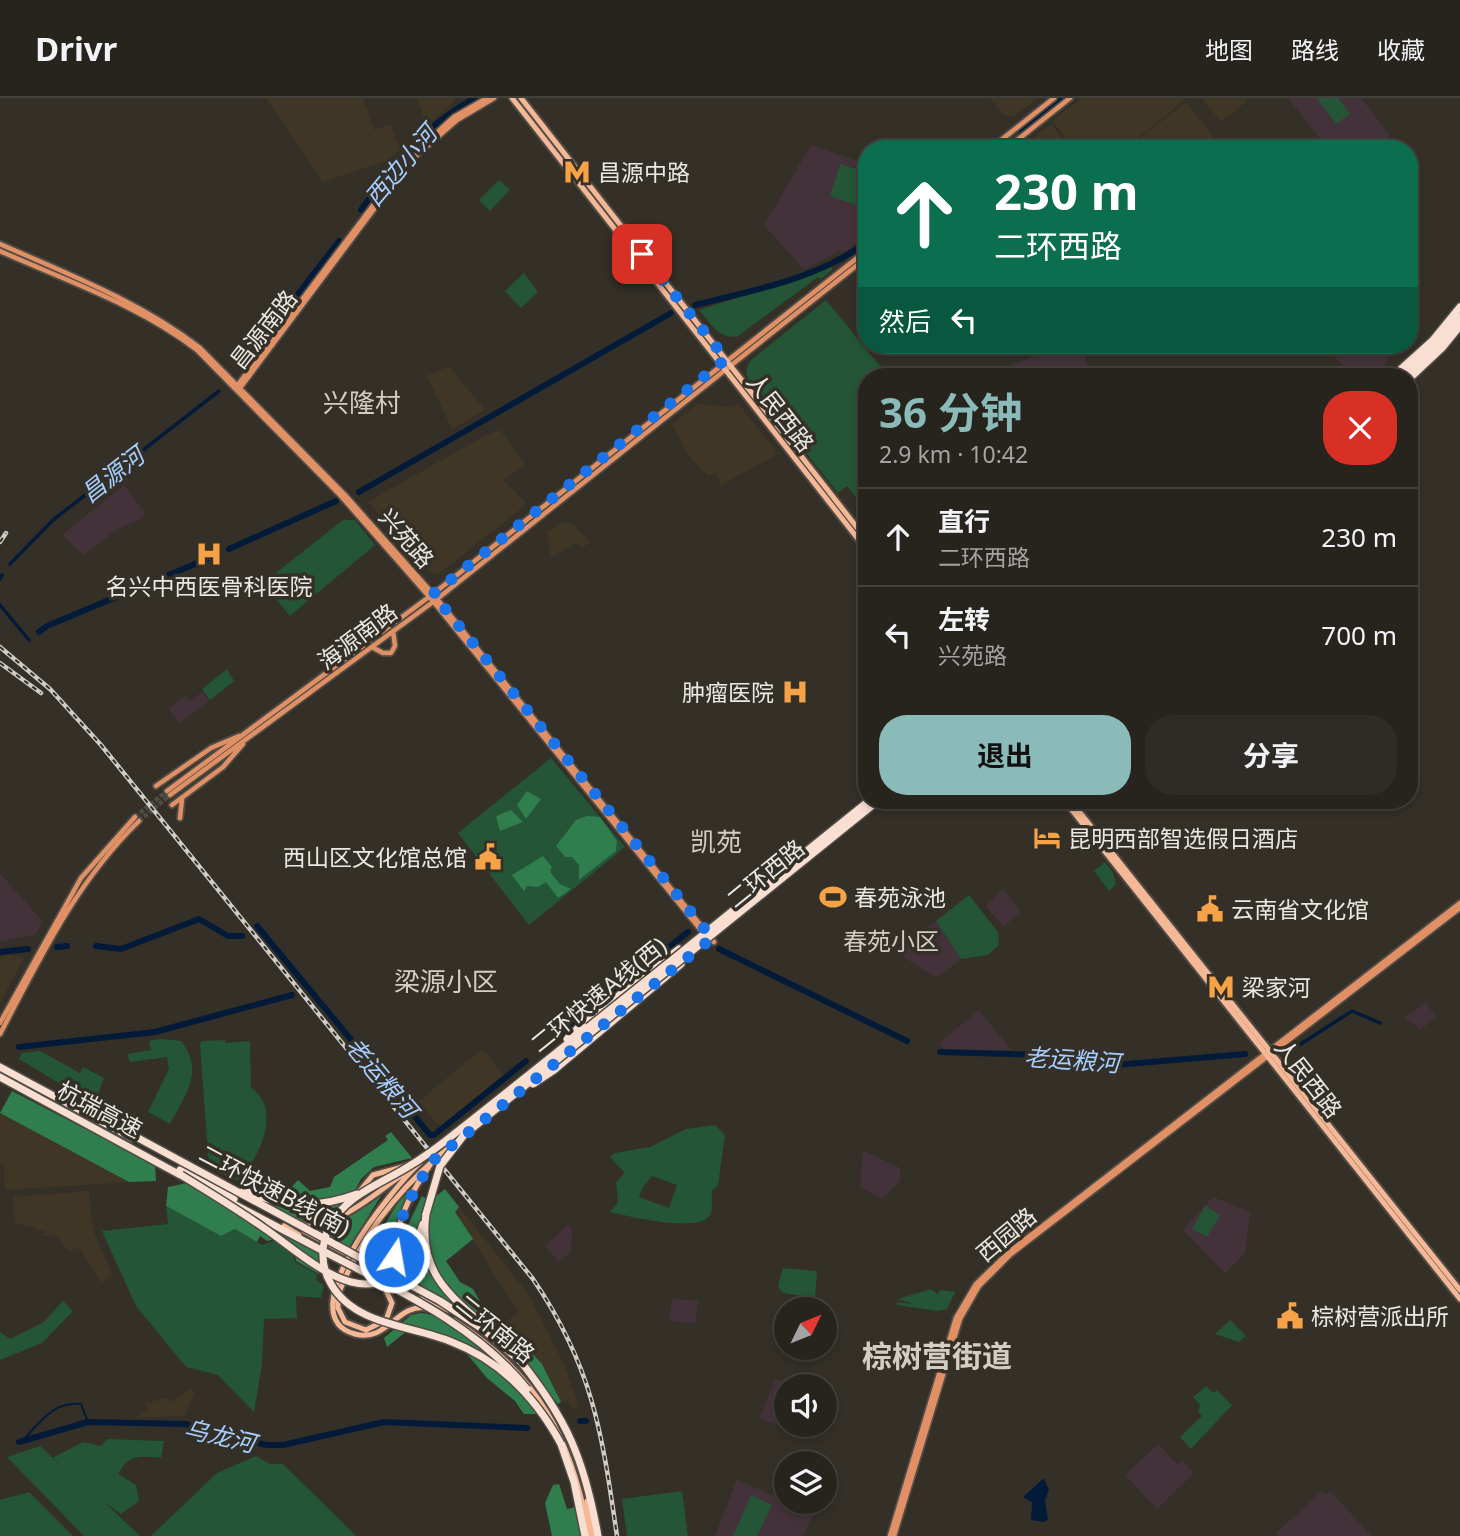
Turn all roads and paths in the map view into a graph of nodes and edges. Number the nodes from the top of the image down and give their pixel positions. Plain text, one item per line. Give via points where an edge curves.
1 (487, 98) edge
2 (494, 98) edge
3 (512, 98) edge
4 (521, 98) edge
5 (1054, 98) edge
6 (1070, 98) edge
7 (1001, 140) edge
8 (1017, 140) edge
9 (0, 244) edge
10 (0, 251) edge
11 (858, 257) edge
12 (858, 264) edge
13 (1460, 304) edge
14 (1460, 322) edge
15 (1418, 353) edge
16 (1417, 354) edge
17 (726, 359) junction
18 (721, 364) junction
19 (732, 366) junction
20 (1400, 368) edge
21 (1414, 368) edge
22 (726, 370) junction
23 (238, 388) junction
24 (858, 529) edge
25 (858, 539) edge
26 (431, 595) junction
27 (435, 600) junction
28 (393, 631) junction
29 (372, 647) junction
30 (247, 735) junction
31 (156, 786) dead end
32 (168, 793) tunnel mouth
33 (182, 797) junction
34 (172, 805) dead end
35 (858, 807) edge
36 (858, 808) edge
37 (859, 809) edge
38 (867, 809) edge
39 (869, 809) edge
40 (870, 809) edge
41 (1072, 809) edge
42 (1077, 809) edge
43 (180, 818) dead end
44 (838, 829) junction
45 (808, 846) junction
46 (815, 856) junction
47 (1130, 879) junction
48 (1460, 905) edge
49 (703, 930) junction
50 (712, 939) junction
51 (679, 949) junction
52 (687, 959) junction
53 (0, 1023) edge
54 (0, 1034) edge
55 (1270, 1053) junction
56 (0, 1065) edge
57 (530, 1074) junction
58 (0, 1075) edge
59 (505, 1101) junction
60 (127, 1132) junction
61 (441, 1154) junction
62 (423, 1160) junction
63 (181, 1175) junction
64 (377, 1185) junction
65 (426, 1214) junction
66 (334, 1220) junction
67 (285, 1224) junction
68 (343, 1256) dead end
69 (368, 1272) junction
70 (1460, 1290) edge
71 (1460, 1299) edge
72 (437, 1303) junction
73 (446, 1315) junction
74 (520, 1361) junction
75 (561, 1444) junction
76 (591, 1536) edge
77 (892, 1536) edge

1 - 23 main road, 昌源南路 via 454,117 408,159
2 - 23 main road, 昌源南路 via 457,120 410,161
3 - 18 main road, 人民西路
4 - 17 main road, 人民西路
5 - 7 main road
6 - 8 main road
9 - 23 main road, 兴苑路 via 173,327
10 - 23 main road, 兴苑路 via 171,330
11 - 17 main road, 海源南路
12 - 19 main road, 海源南路
13 - 15 highway
14 - 21 highway
16 - 20 highway
17 - 18 main road, 海源南路
17 - 19 main road, 人民西路
18 - 22 main road, 人民西路
18 - 26 main road, 海源南路
19 - 22 main road, 海源南路
19 - 24 main road, 人民西路
22 - 25 main road, 人民西路
22 - 27 main road, 海源南路
23 - 26 main road, 兴苑路
26 - 27 main road, 兴苑路
26 - 30 main road, 海源南路
27 - 28 main road, 海源南路
27 - 49 main road, 兴苑路
28 - 29 main road, 海源南路
28 - 29 main road via 391,653
29 - 30 main road, 海源南路
30 - 31 main road via 211,748
30 - 32 main road, 海源南路
30 - 33 main road via 223,766
33 - 34 main road
33 - 43 main road
35 - 45 main road
36 - 57 highway, 二环快速A线(西), bridge
37 - 44 main road, 二环西路, bridge
38 - 44 main road, 二环西路, bridge
39 - 59 highway, bridge
40 - 46 main road
41 - 47 main road
42 - 47 main road
44 - 45 main road, 二环西路
44 - 46 main road, 二环西路
45 - 49 main road, 二环西路
46 - 50 main road, 二环西路
47 - 55 main road, 人民西路
48 - 55 main road, 西园路
49 - 50 main road, 兴苑路
49 - 51 main road, 二环西路
50 - 52 main road, 二环西路
51 - 57 highway, bridge via 580,1026
51 - 62 main road, 二环西路
52 - 59 highway, bridge via 554,1070
52 - 61 main road, 二环西路
53 - 54 main road via 77,885 101,853 137,819 71,903
55 - 70 main road, 人民西路
55 - 71 main road, 人民西路
55 - 77 main road, 西园路 via 1009,1252 976,1284 953,1329
56 - 60 highway, 杭瑞高速
56 - 67 highway
57 - 64 highway, 二环快速A线(西), bridge via 432,1151
58 - 63 highway, 杭瑞高速
58 - 67 highway
59 - 65 highway, bridge via 450,1150 436,1176
60 - 64 highway, bridge via 283,1205 319,1205
60 - 74 highway, 二环快速B线(南), bridge via 436,1298
61 - 69 main road via 413,1177 386,1209 342,1286 338,1311 345,1322 359,1329 383,1323 392,1307 387,1288
61 - 72 main road via 420,1182 398,1230 394,1251 404,1278
62 - 66 main road
62 - 66 main road via 373,1175
62 - 73 main road via 396,1186 370,1222 337,1284 331,1306 341,1326 362,1335 380,1332 412,1308
63 - 65 highway, bridge via 325,1273 352,1283 380,1280 401,1268 414,1250
63 - 75 highway, bridge via 470,1335 522,1382
64 - 75 highway, bridge via 346,1205 327,1231 323,1263 334,1289 363,1313 450,1341 493,1364 533,1402
65 - 74 highway, bridge via 427,1247 440,1283
66 - 67 main road
67 - 68 main road
69 - 72 main road, 二环南路 via 361,1265
69 - 73 main road, 二环南路
72 - 76 main road, 二环南路 via 503,1350 544,1397 576,1458
73 - 76 main road, 二环南路 via 500,1354 545,1406 573,1465
74 - 76 highway, 二环快速B线(南) via 570,1433 584,1473
75 - 76 highway

